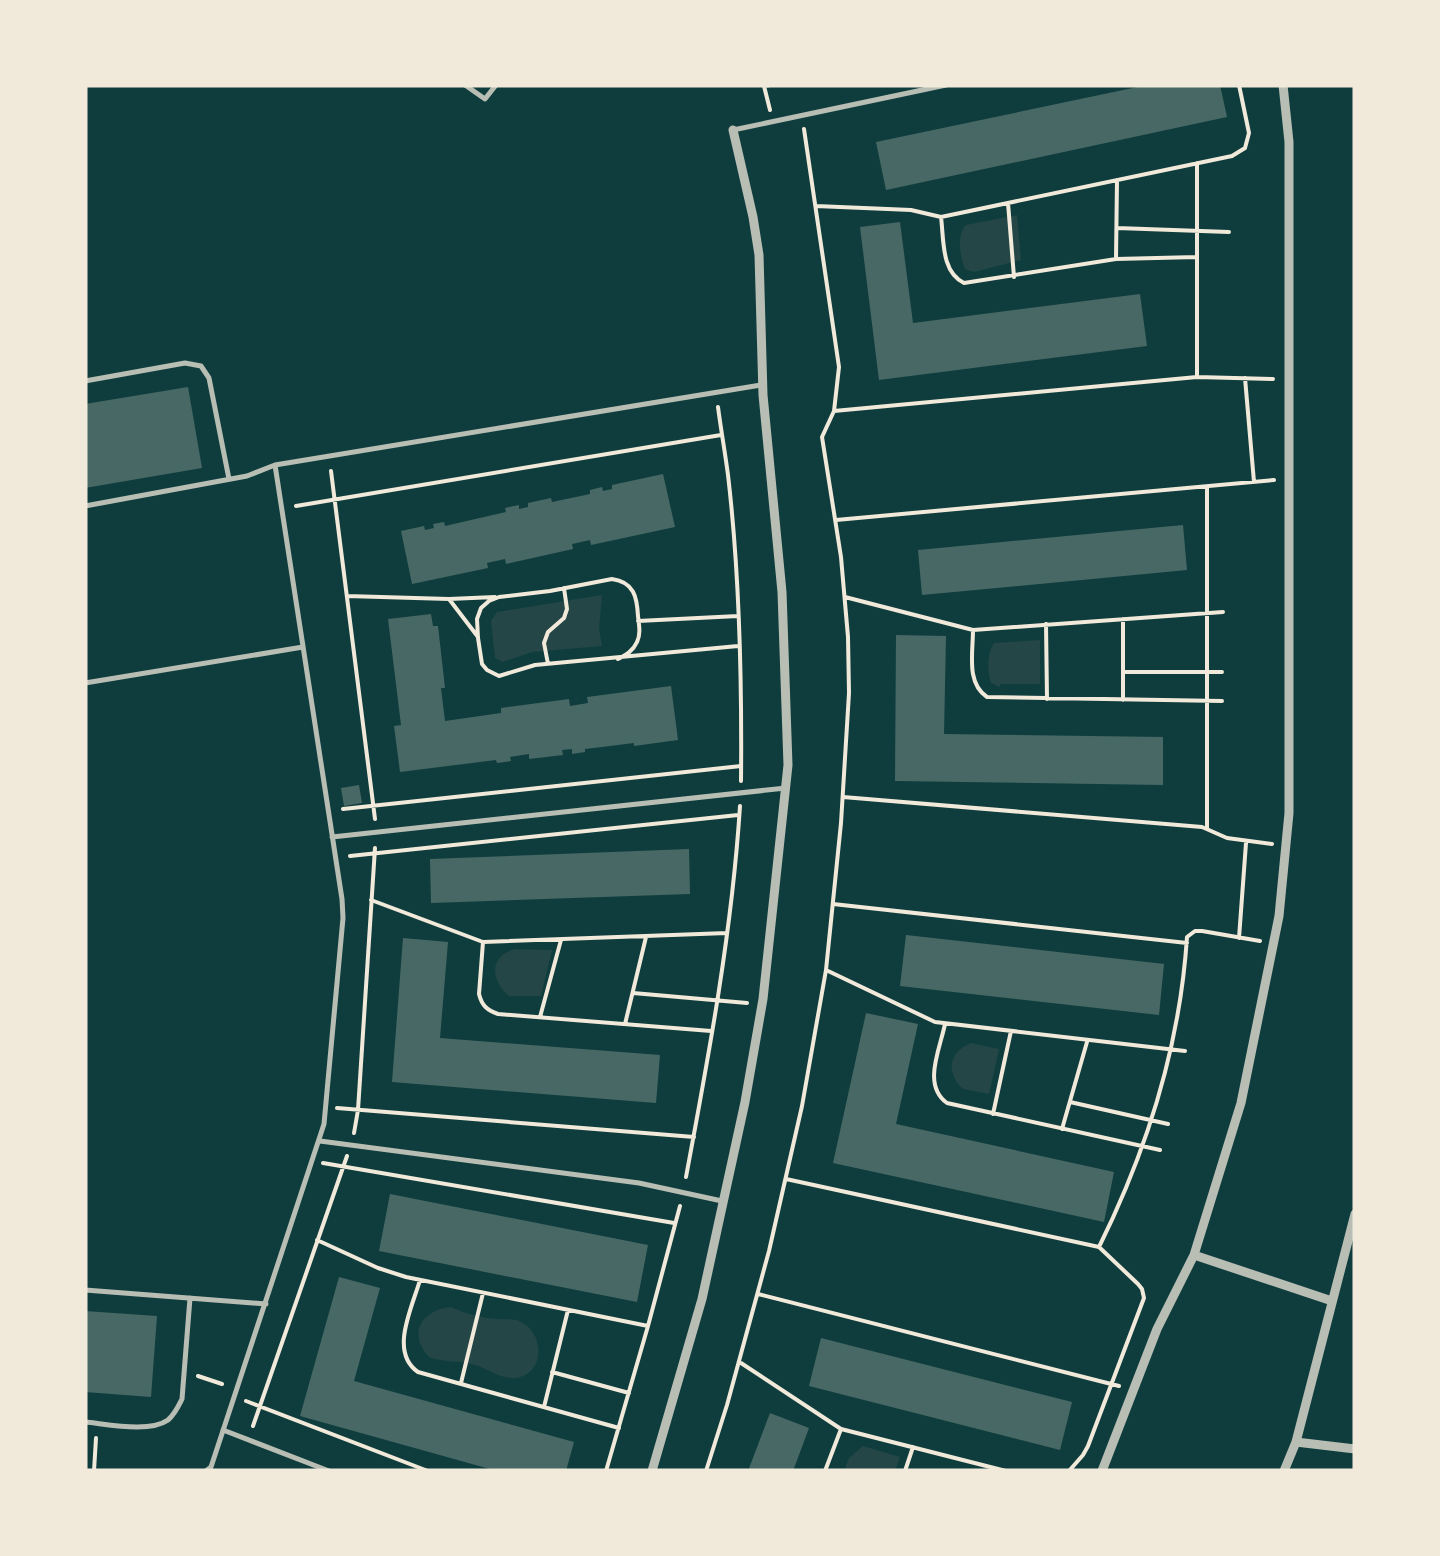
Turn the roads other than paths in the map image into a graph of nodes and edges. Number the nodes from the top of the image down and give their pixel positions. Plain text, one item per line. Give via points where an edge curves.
1 (465, 85) edge
2 (496, 85) edge
3 (946, 85) edge
4 (1284, 85) edge
5 (733, 130) joint
6 (85, 381) edge
7 (762, 384) junction
8 (275, 466) junction
9 (228, 479) junction
10 (85, 506) edge
11 (303, 647) junction
12 (85, 683) edge
13 (786, 788) junction
14 (332, 837) junction
15 (320, 1141) junction
16 (725, 1202) junction
17 (1355, 1214) edge
18 (1194, 1255) junction
19 (85, 1290) edge
20 (190, 1298) junction
21 (1332, 1301) junction
22 (266, 1304) junction
23 (85, 1422) edge
24 (223, 1430) junction
25 (1296, 1442) junction
26 (1355, 1449) edge
27 (206, 1471) edge
28 (329, 1471) edge
29 (652, 1471) edge
30 (1102, 1471) edge
31 (1284, 1471) edge

1 - 2 lane via 486,98
3 - 5 lane
4 - 18 street via 1287,846 1241,1103
5 - 7 street via 758,240
6 - 9 lane via 185,362 201,366
7 - 8 lane
7 - 13 street via 782,592
8 - 9 lane
8 - 11 lane
9 - 10 lane
11 - 12 lane
11 - 14 lane
13 - 14 lane
13 - 16 street via 762,1004
14 - 15 lane via 343,918
15 - 16 lane via 639,1183
15 - 22 lane
16 - 29 street
17 - 21 street
18 - 21 street
18 - 30 street via 1157,1329
19 - 20 lane
20 - 22 lane
20 - 23 lane via 176,1412 150,1427
21 - 25 street
22 - 24 lane
24 - 27 lane
24 - 28 lane
25 - 26 street
25 - 31 street

